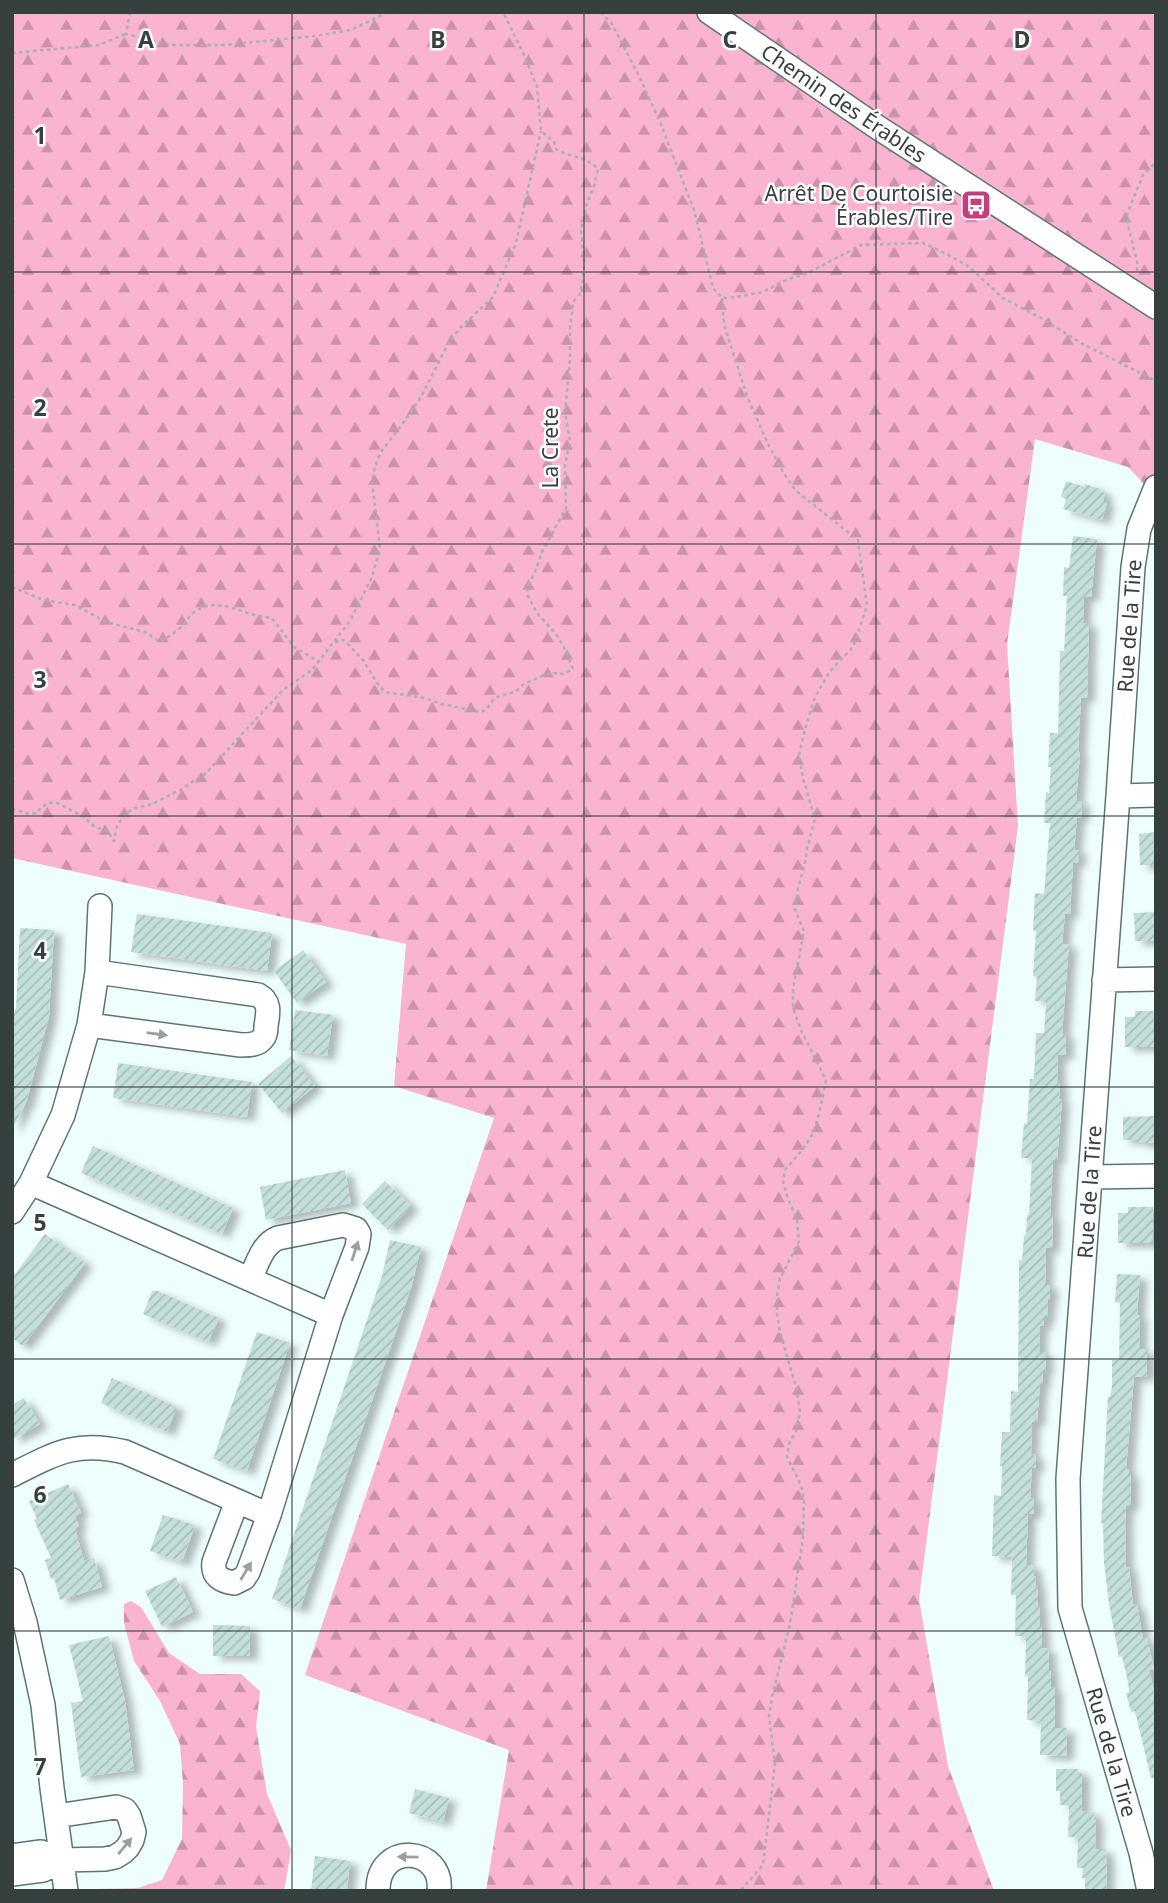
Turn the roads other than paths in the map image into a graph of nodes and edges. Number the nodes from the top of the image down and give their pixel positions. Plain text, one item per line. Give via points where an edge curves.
1 (709, 12) edge
2 (1147, 301) edge
3 (1156, 487) edge
4 (1156, 795) edge
5 (1118, 796) junction
6 (100, 906) dead end
7 (97, 972) junction
8 (1156, 979) edge
9 (1104, 980) junction
10 (89, 1025) junction
11 (1156, 1176) edge
12 (1091, 1177) junction
13 (32, 1183) junction
14 (12, 1212) edge
15 (250, 1279) junction
16 (331, 1315) junction
17 (12, 1475) edge
18 (237, 1502) junction
19 (269, 1515) junction
20 (12, 1580) edge
21 (56, 1816) junction
22 (12, 1856) edge
23 (62, 1860) junction
24 (12, 1874) edge
25 (66, 1891) edge
26 (377, 1891) edge
27 (439, 1891) edge
28 (1149, 1891) edge

1 - 2 street, Chemin des Érables
3 - 5 street, Rue de la Tire via 1135,548
4 - 5 street
5 - 9 street, Rue de la Tire
6 - 7 street
7 - 10 street
10 -> 7 street via 241,1045 263,1038 269,1011 258,995
8 - 9 street
9 - 12 street, Rue de la Tire
10 - 13 street via 63,1115
11 - 12 street
12 - 28 street, Rue de la Tire via 1068,1479 1070,1608
13 - 14 street
13 - 15 street
15 - 16 street
16 -> 15 street via 359,1240 351,1226 270,1241
16 - 19 street
17 - 18 street via 57,1452 107,1447
18 - 19 street
18 -> 19 street via 214,1562 216,1576 222,1580 234,1583 244,1578
20 - 21 street via 40,1684
21 - 23 street
23 -> 21 street via 115,1857 128,1847 134,1832 125,1810 116,1807
22 - 23 street via 41,1852
23 - 24 street via 43,1870
23 - 25 street
27 -> 26 street via 433,1867 426,1860 406,1855 387,1863

